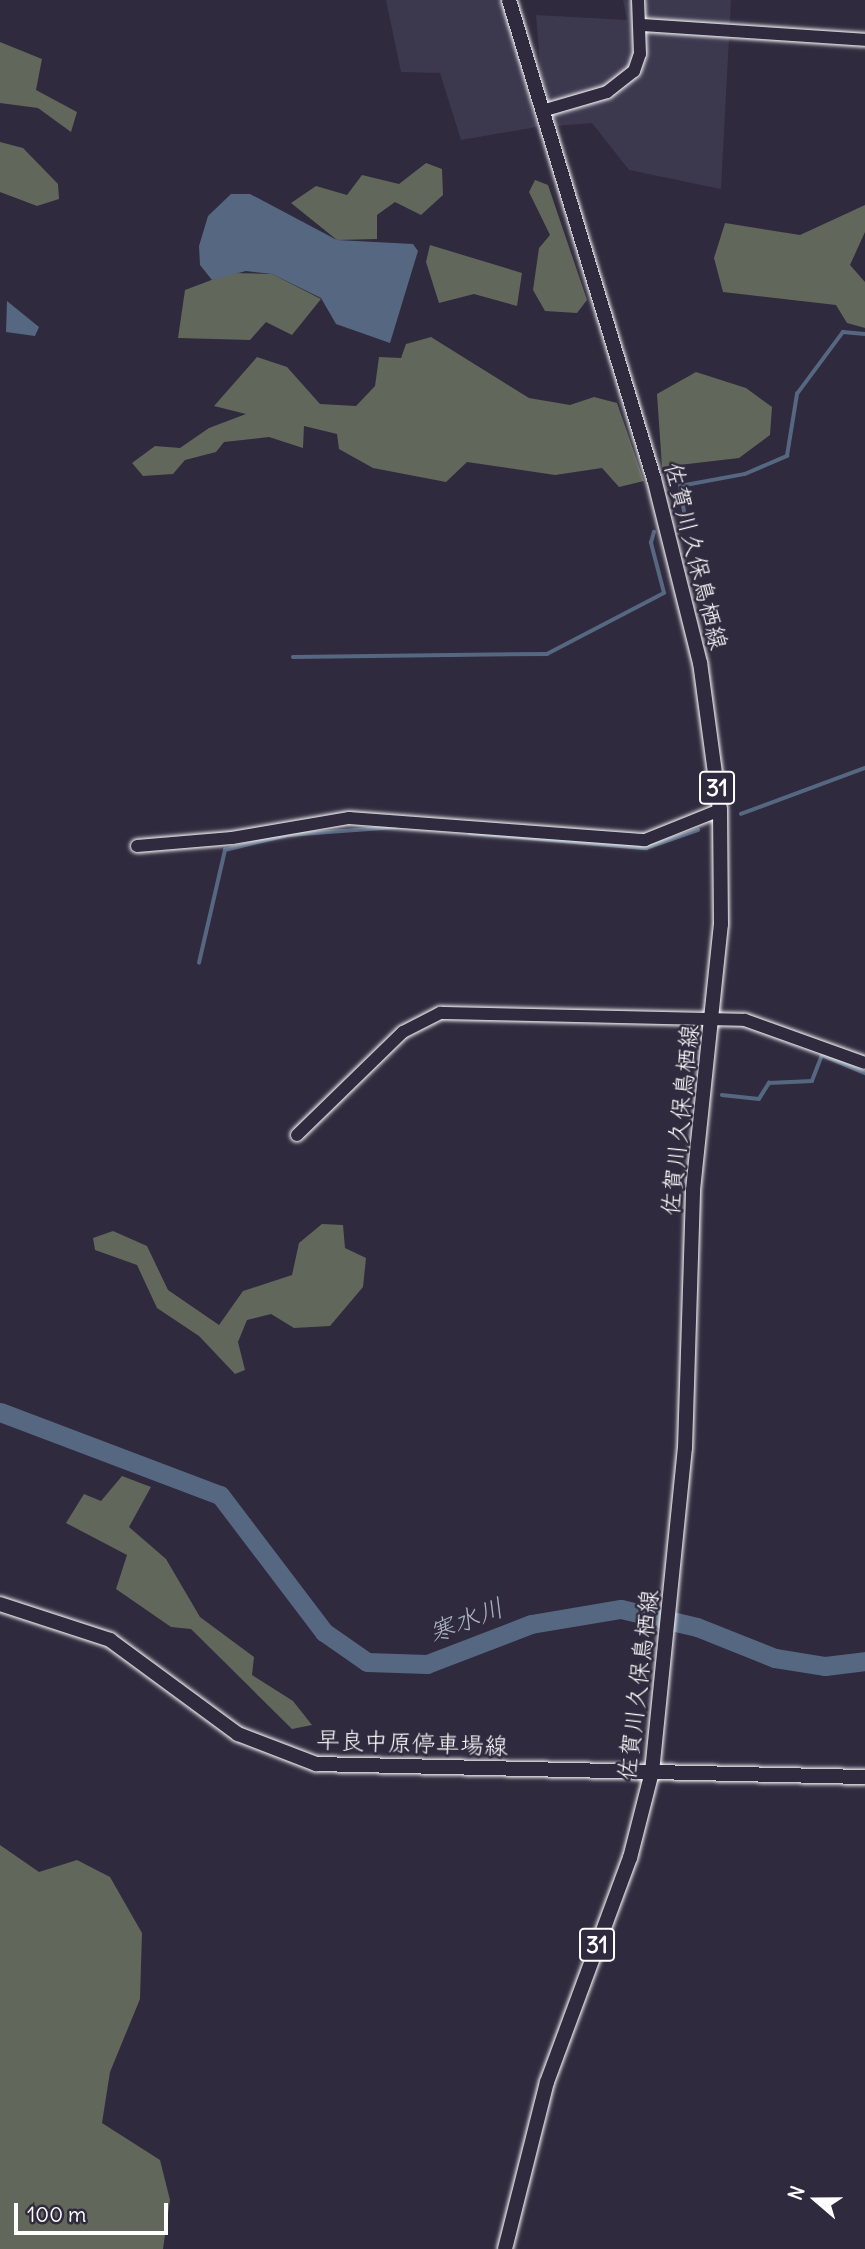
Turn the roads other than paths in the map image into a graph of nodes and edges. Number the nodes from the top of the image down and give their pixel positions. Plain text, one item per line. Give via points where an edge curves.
1 (509, 0) edge
2 (638, 0) edge
3 (641, 25) junction
4 (865, 40) edge
5 (542, 111) junction
6 (720, 810) junction
7 (137, 846) dead end
8 (713, 1018) junction
9 (865, 1063) edge
10 (297, 1135) dead end
11 (0, 1604) edge
12 (652, 1772) junction
13 (865, 1777) edge
14 (505, 2249) edge

1 - 5 main road, 佐賀川久保鳥栖線 / 31
2 - 3 street
3 - 4 street
3 - 5 street via 640,54 622,83
5 - 6 main road, 佐賀川久保鳥栖線 / 31 via 654,479 699,663
6 - 7 street via 645,840 349,818 232,838
6 - 8 main road, 佐賀川久保鳥栖線 / 31
8 - 9 street via 770,1026
8 - 10 street via 421,1017
8 - 12 main road, 佐賀川久保鳥栖線 / 31 via 692,1190 672,1601
11 - 12 main road, 早良中原停車場線 via 110,1640 239,1734 298,1760 344,1768
12 - 13 main road, 早良中原停車場線
12 - 14 main road, 佐賀川久保鳥栖線 / 31 via 630,1858 547,2082

